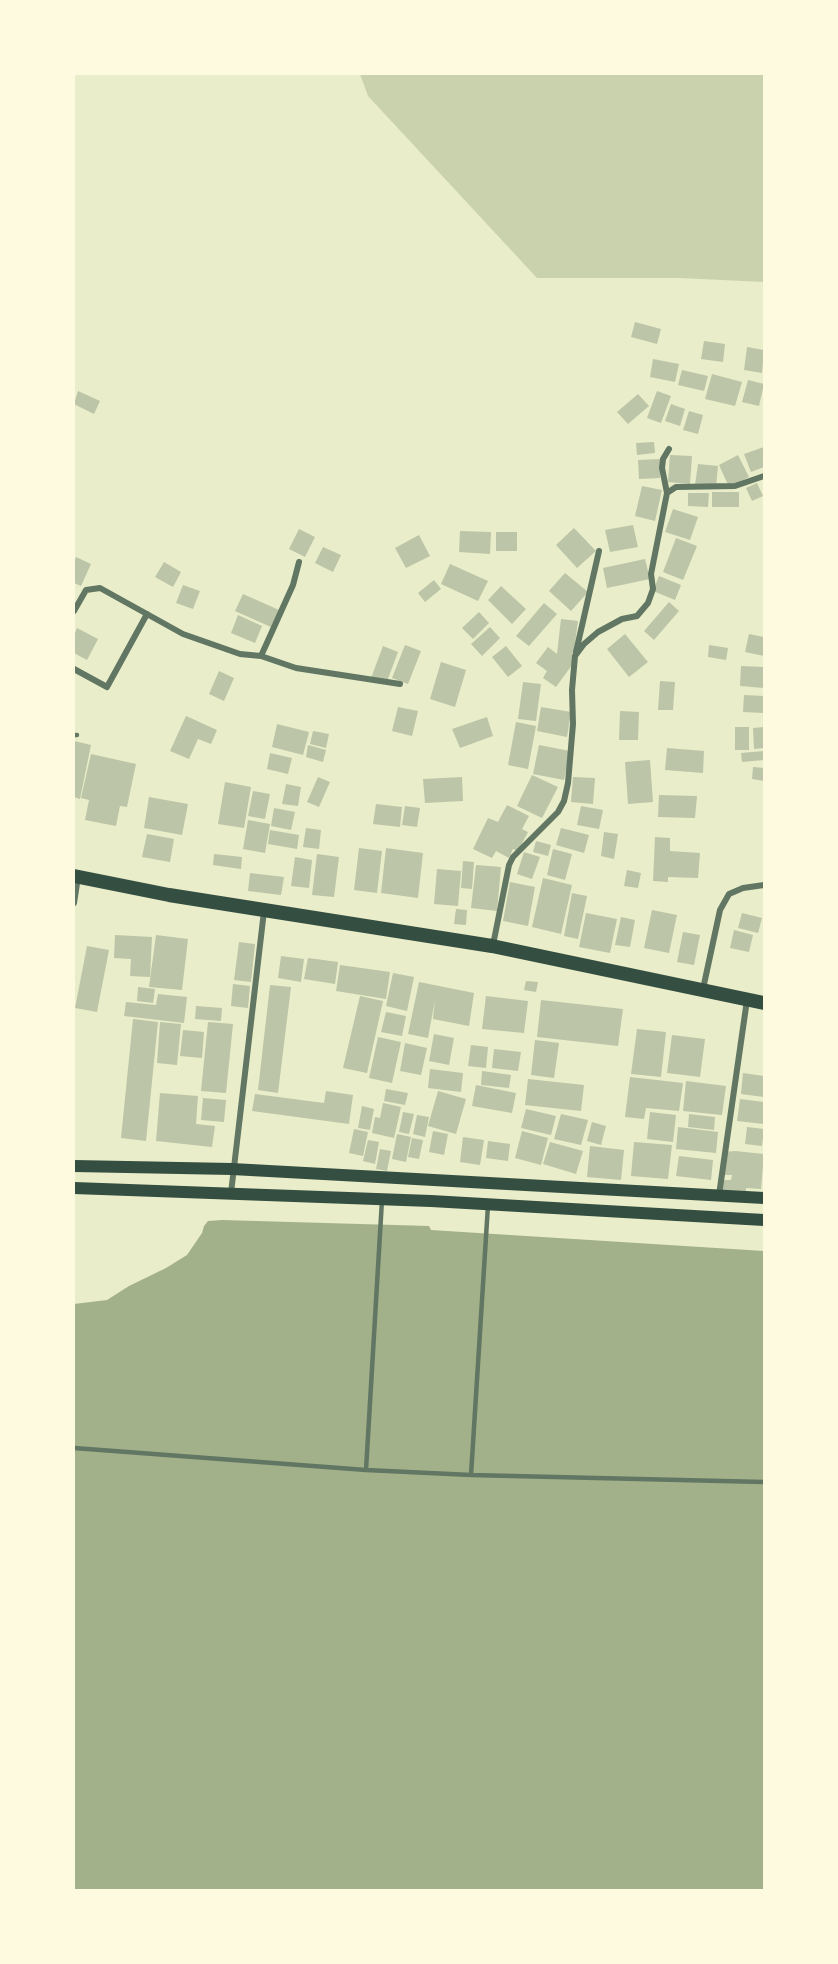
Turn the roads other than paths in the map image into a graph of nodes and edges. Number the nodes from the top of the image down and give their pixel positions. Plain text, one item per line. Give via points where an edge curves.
1 (669, 449) dead end
2 (765, 476) edge
3 (667, 493) junction
4 (598, 551) dead end
5 (299, 562) dead end
6 (74, 611) edge
7 (147, 615) junction
8 (261, 656) junction
9 (576, 656) junction
10 (74, 669) edge
11 (400, 684) dead end
12 (76, 877) edge
13 (765, 885) edge
14 (74, 903) edge
15 (264, 909) junction
16 (492, 946) junction
17 (703, 989) junction
18 (747, 999) junction
19 (765, 1003) edge
20 (74, 1166) edge
21 (232, 1169) junction
22 (74, 1188) edge
23 (231, 1193) junction
24 (719, 1196) junction
25 (765, 1198) edge
26 (382, 1199) junction
27 (488, 1205) junction
28 (765, 1220) edge
29 (74, 1448) edge
30 (366, 1470) junction
31 (471, 1475) junction
32 (765, 1482) edge

1 - 3 street via 662,468
2 - 3 street via 735,486 676,487
3 - 9 street via 648,603 637,616 598,632
4 - 9 street
5 - 8 street via 294,585
6 - 7 street via 84,592 100,588
7 - 8 street via 183,634 240,654
7 - 10 street via 107,687
8 - 11 street via 296,668
9 - 16 street via 564,801 509,865
12 - 14 street
12 - 15 highway
13 - 17 street via 729,894 720,910
15 - 16 highway
15 - 21 street
16 - 17 highway
17 - 18 highway
18 - 19 highway
18 - 24 street
20 - 21 main road
21 - 23 street
21 - 24 main road
22 - 23 main road
23 - 26 main road
24 - 25 main road
26 - 27 main road
26 - 30 lane
27 - 28 main road
27 - 31 lane
29 - 30 lane
30 - 31 lane
31 - 32 lane

